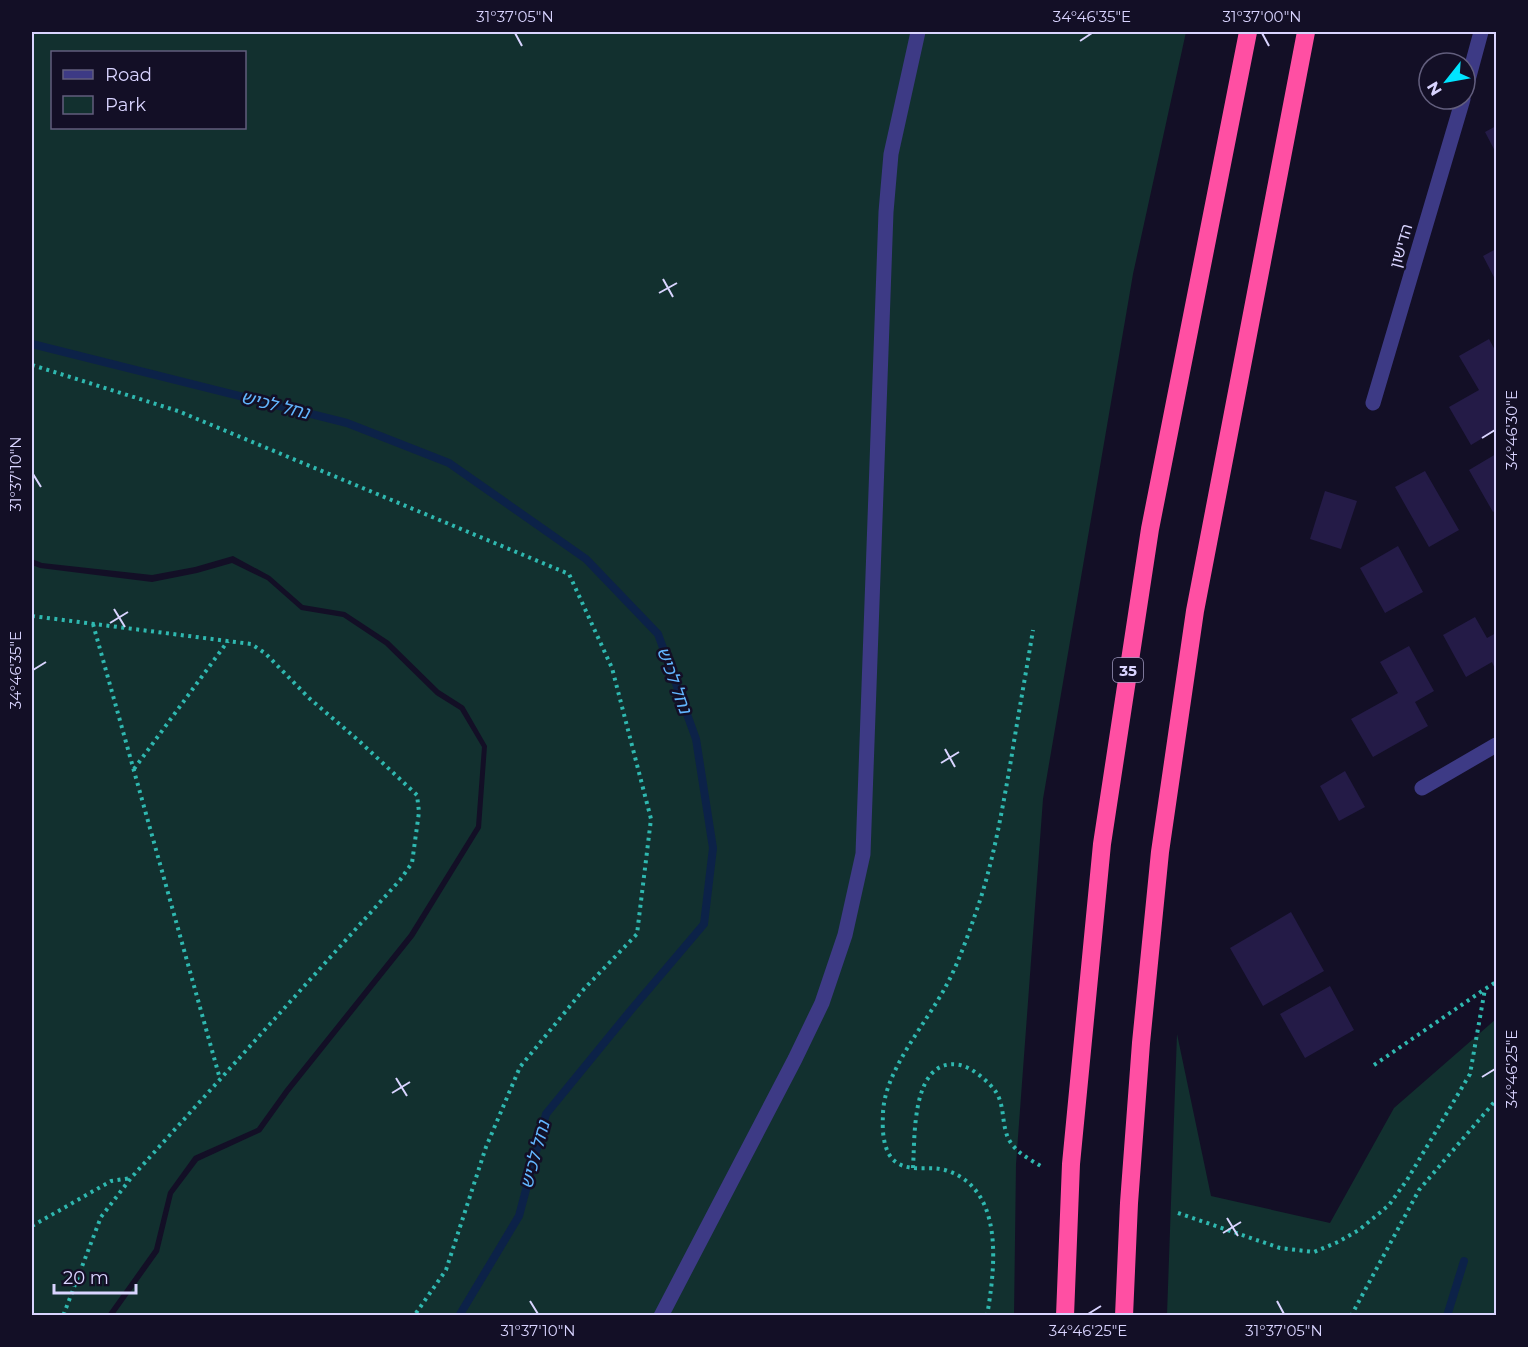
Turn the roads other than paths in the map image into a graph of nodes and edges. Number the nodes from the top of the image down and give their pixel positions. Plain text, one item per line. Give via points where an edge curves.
1 (918, 32) edge
2 (1248, 32) edge
3 (1306, 32) edge
4 (1481, 32) edge
5 (1476, 51) edge
6 (1459, 111) edge
7 (1373, 403) dead end
8 (1497, 745) edge
9 (1422, 788) dead end
10 (661, 1316) edge
11 (1065, 1316) edge
12 (1124, 1316) edge

1 - 10 street via 891,154 886,212 863,854 845,935 822,1003
2 - 11 highway, 35 via 1150,529 1102,844 1071,1164
3 - 12 highway via 1195,610 1160,852 1140,1055
4 - 5 street
6 - 7 street, הדישון
8 - 9 street

